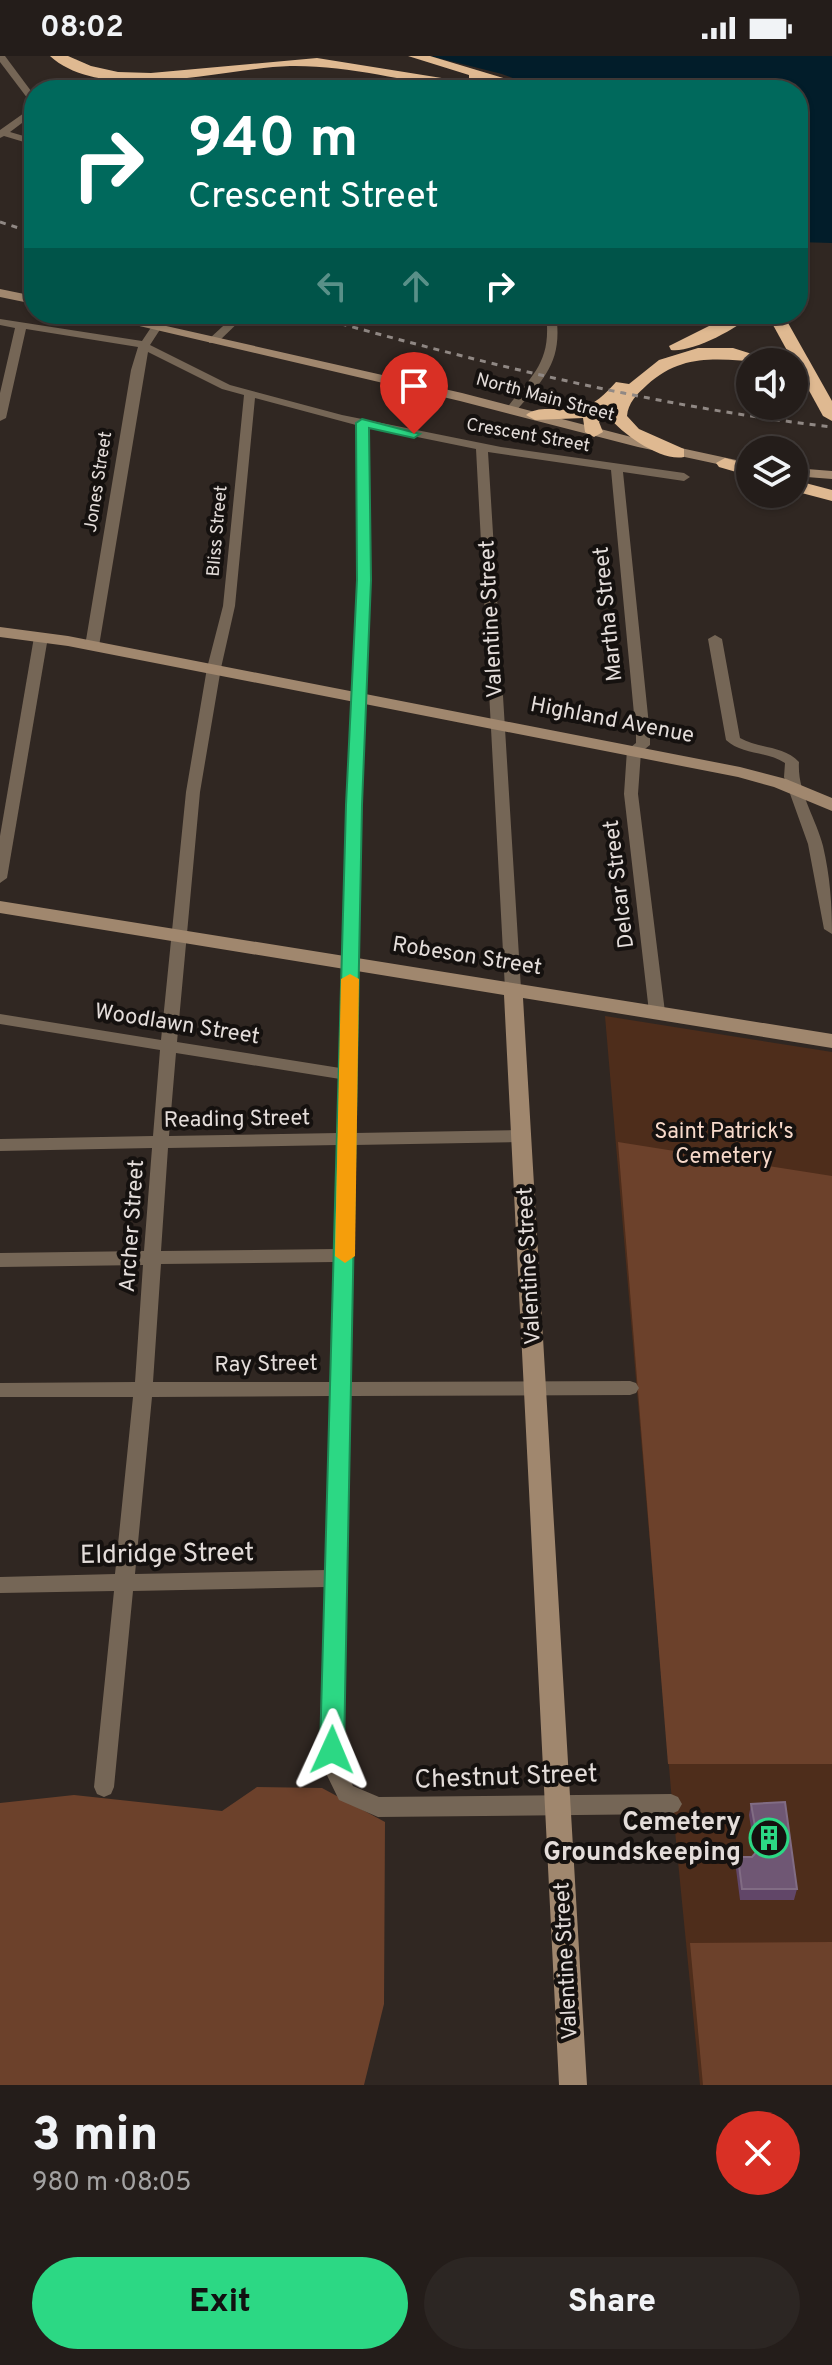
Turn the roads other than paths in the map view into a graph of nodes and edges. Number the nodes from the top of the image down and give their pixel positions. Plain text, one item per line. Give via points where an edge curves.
1 (0, 56) edge
2 (57, 56) edge
3 (69, 56) edge
4 (350, 56) edge
5 (381, 56) edge
6 (415, 56) edge
7 (189, 59) dead end
8 (432, 80) edge
9 (450, 80) edge
10 (475, 80) edge
11 (500, 80) edge
12 (24, 88) edge
13 (24, 117) edge
14 (1, 134) edge
15 (24, 140) edge
16 (0, 293) edge
17 (24, 298) edge
18 (0, 322) edge
19 (139, 324) edge
20 (231, 324) edge
21 (552, 324) edge
22 (729, 324) edge
23 (780, 324) edge
24 (798, 324) edge
25 (21, 326) junction
26 (156, 328) junction
27 (213, 341) junction
28 (144, 345) junction
29 (736, 354) edge
30 (832, 385) edge
31 (250, 395) junction
32 (808, 395) edge
33 (618, 397) junction
34 (512, 409) junction
35 (535, 415) junction
36 (0, 418) edge
37 (830, 421) edge
38 (362, 423) junction
39 (594, 432) junction
40 (482, 448) junction
41 (678, 453) junction
42 (725, 463) joint
43 (736, 466) edge
44 (617, 469) junction
45 (808, 473) edge
46 (832, 475) edge
47 (684, 477) dead end
48 (808, 489) edge
49 (832, 496) edge
50 (0, 632) edge
51 (41, 637) junction
52 (715, 639) dead end
53 (92, 646) junction
54 (214, 668) junction
55 (357, 697) junction
56 (498, 723) junction
57 (634, 750) junction
58 (0, 757) edge
59 (18, 759) junction
60 (795, 789) junction
61 (832, 805) edge
62 (0, 878) edge
63 (0, 907) edge
64 (832, 929) edge
65 (180, 935) junction
66 (351, 963) junction
67 (513, 989) junction
68 (657, 1012) junction
69 (0, 1019) edge
70 (832, 1041) edge
71 (171, 1046) junction
72 (347, 1075) junction
73 (523, 1136) junction
74 (347, 1141) junction
75 (161, 1144) junction
76 (0, 1145) edge
77 (345, 1255) junction
78 (153, 1259) junction
79 (0, 1260) edge
80 (341, 1387) junction
81 (630, 1388) dead end
82 (536, 1389) junction
83 (0, 1390) edge
84 (143, 1391) junction
85 (336, 1578) junction
86 (123, 1582) junction
87 (0, 1585) edge
88 (104, 1787) dead end
89 (558, 1802) junction
90 (671, 1804) dead end
91 (573, 2085) edge

1 - 12 street
2 - 8 highway via 92,70 134,75 327,63
3 - 7 highway via 98,67 135,71
4 - 9 highway
5 - 10 highway
6 - 11 highway
13 - 14 street
14 - 15 street
16 - 17 street
18 - 25 street, Crescent Street
19 - 26 street, North Main Street
20 - 27 street
21 - 34 street via 554,350 544,371
22 - 33 highway via 649,360
23 - 37 highway
24 - 30 highway
25 - 28 street, Crescent Street
25 - 36 street
26 - 27 street, North Main Street
26 - 28 street, Jones Street
27 - 34 street, North Main Street
28 - 31 street, Crescent Street
28 - 53 street, Jones Street via 126,425
29 - 33 highway via 692,353 660,364
31 - 38 street, Crescent Street
31 - 54 street, Bliss Street via 229,607
32 - 37 highway
33 - 35 highway via 580,414
33 - 39 highway via 590,421
33 - 41 highway via 617,414 625,427
34 - 35 street, North Main Street
35 - 39 street, North Main Street
38 - 40 street, Crescent Street
38 - 55 street via 364,580
39 - 41 street, North Main Street
40 - 44 street, Crescent Street
40 - 56 street, Valentine Street
41 - 42 street, North Main Street
42 - 43 highway
44 - 47 street, Crescent Street
44 - 57 street, Martha Street via 643,735 643,745
45 - 46 street
48 - 49 highway
50 - 51 street, Highland Avenue
51 - 53 street, Highland Avenue
51 - 59 street
52 - 60 street via 733,740 783,754 792,762
53 - 54 street, Highland Avenue
54 - 55 street, Highland Avenue
54 - 65 street, Archer Street via 193,792
55 - 56 street, Highland Avenue
55 - 66 street
56 - 57 street, Highland Avenue
56 - 67 street, Valentine Street
57 - 60 street, Highland Avenue
57 - 68 street, Delcar Street via 631,794
58 - 59 street
59 - 62 street
60 - 61 street, Highland Avenue
60 - 64 street via 815,844
63 - 65 street, Robeson Street
65 - 66 street, Robeson Street
65 - 71 street, Archer Street
66 - 67 street, Robeson Street
66 - 72 street
67 - 68 street, Robeson Street
67 - 73 street, Valentine Street
68 - 70 street, Robeson Street
69 - 71 street, Woodlawn Street
71 - 72 street, Woodlawn Street
71 - 75 street, Archer Street
72 - 74 street
73 - 74 street, Reading Street
73 - 82 street, Valentine Street
74 - 75 street, Reading Street
74 - 77 street
75 - 76 street, Reading Street
75 - 78 street, Archer Street
77 - 78 street
77 - 80 street
78 - 79 street
78 - 84 street, Archer Street
80 - 82 street, Ray Street
80 - 84 street, Ray Street
80 - 85 street
81 - 82 street, Ray Street
82 - 89 street, Valentine Street
83 - 84 street, Ray Street
84 - 86 street, Archer Street
85 - 86 street, Eldridge Street
85 - 89 street, Chestnut Street via 331,1758 346,1793 367,1804 400,1809
86 - 87 street, Eldridge Street
86 - 88 street, Archer Street
89 - 90 street, Chestnut Street
89 - 91 street, Valentine Street

